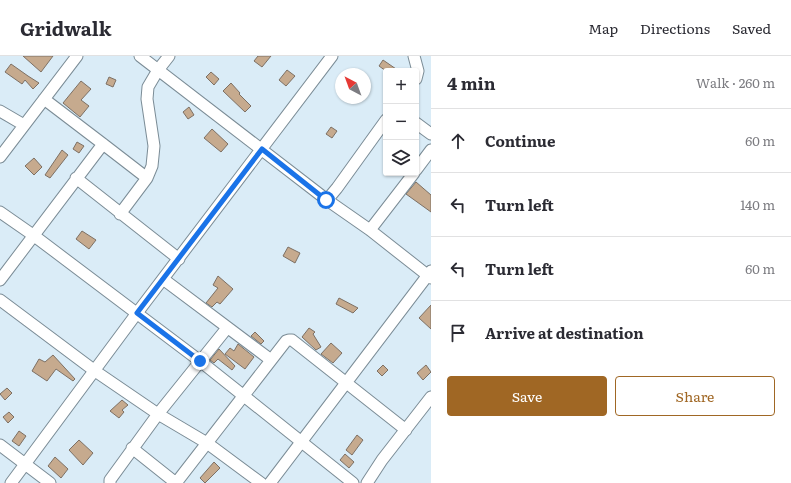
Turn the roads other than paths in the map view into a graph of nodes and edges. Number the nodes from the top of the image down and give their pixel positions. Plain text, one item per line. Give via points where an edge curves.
1 (77, 56) edge
2 (140, 56) edge
3 (169, 56) edge
4 (332, 56) edge
5 (414, 56) edge
6 (417, 68) edge
7 (158, 70) junction
8 (44, 99) junction
9 (0, 111) edge
10 (383, 124) edge
11 (24, 125) junction
12 (419, 125) edge
13 (431, 134) edge
14 (103, 144) junction
15 (262, 149) junction
16 (431, 150) edge
17 (0, 157) edge
18 (419, 166) edge
19 (412, 176) edge
20 (76, 178) junction
21 (148, 178) junction
22 (326, 200) junction
23 (0, 212) edge
24 (120, 214) junction
25 (370, 230) junction
26 (34, 235) junction
27 (179, 259) junction
28 (430, 275) edge
29 (163, 279) junction
30 (0, 280) edge
31 (0, 300) edge
32 (137, 313) junction
33 (227, 328) junction
34 (271, 360) junction
35 (200, 361) junction
36 (95, 371) junction
37 (347, 383) junction
38 (242, 396) junction
39 (431, 397) edge
40 (158, 414) junction
41 (406, 430) junction
42 (301, 441) junction
43 (206, 443) junction
44 (0, 445) edge
45 (132, 448) junction
46 (26, 465) junction
47 (11, 483) edge
48 (50, 483) edge
49 (110, 483) edge
50 (176, 483) edge
51 (261, 483) edge
52 (270, 483) edge
53 (353, 483) edge
54 (367, 483) edge

1 - 8 street
2 - 7 street
3 - 7 street
4 - 15 street
5 - 6 street
7 - 15 street
7 - 21 street via 148,87 147,99 154,146
8 - 11 street
8 - 14 street
9 - 11 street
10 - 22 street
11 - 17 street
12 - 13 street
14 - 20 street
14 - 21 street
15 - 22 street
15 - 27 street
16 - 18 street
19 - 25 street
20 - 24 street
20 - 26 street
21 - 24 street
22 - 25 street
23 - 26 street
24 - 27 street
25 - 28 street
26 - 30 street
26 - 32 street
27 - 29 street
28 - 37 street
29 - 32 street
29 - 33 street
31 - 36 street
32 - 35 street
32 - 36 street
33 - 34 street
33 - 35 street
34 - 37 street via 286,341 292,340
34 - 38 street
35 - 38 street
35 - 40 street
36 - 40 street
36 - 46 street
37 - 41 street
37 - 42 street
38 - 42 street
38 - 43 street
39 - 41 street
40 - 43 street
40 - 45 street
41 - 54 street
42 - 52 street
42 - 53 street
43 - 50 street
43 - 51 street
44 - 46 street
45 - 49 street
45 - 50 street
46 - 47 street
46 - 48 street

